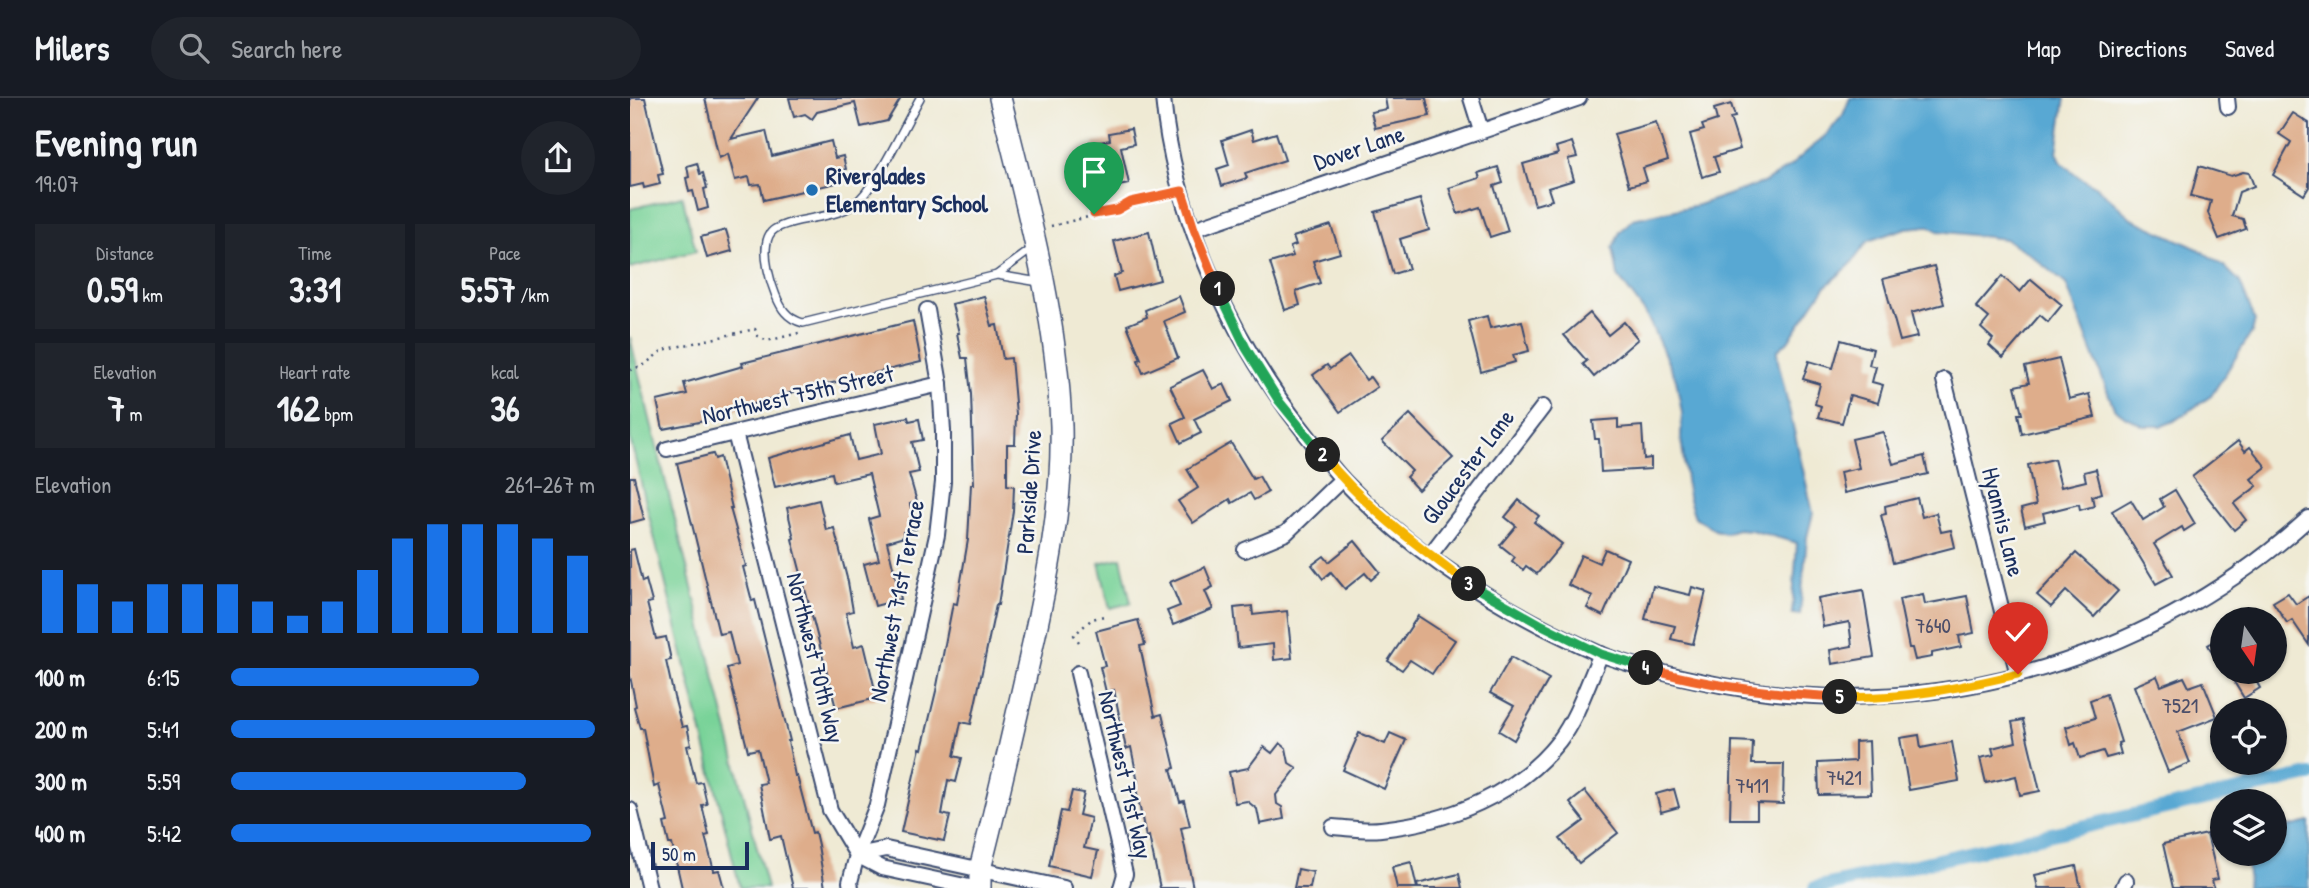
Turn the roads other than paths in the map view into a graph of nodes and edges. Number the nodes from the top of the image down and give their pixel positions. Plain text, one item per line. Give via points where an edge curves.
1 (920, 98) edge
2 (1000, 98) edge
3 (1164, 98) edge
4 (1471, 98) edge
5 (1579, 98) edge
6 (1481, 130) junction
7 (1194, 229) junction
8 (1037, 244) junction
9 (997, 275) junction
10 (1045, 284) junction
11 (927, 310) dead end
12 (1944, 380) dead end
13 (940, 384) junction
14 (1543, 407) dead end
15 (735, 433) junction
16 (667, 449) dead end
17 (1342, 479) junction
18 (2309, 518) edge
19 (1245, 550) dead end
20 (1430, 555) junction
21 (1601, 654) junction
22 (1077, 673) dead end
23 (2018, 674) junction
24 (630, 810) edge
25 (1333, 827) dead end
26 (906, 853) junction
27 (857, 855) junction
28 (901, 872) junction
29 (978, 882) edge
30 (649, 888) edge
31 (851, 888) edge
32 (1062, 888) edge
33 (1121, 888) edge

1 - 9 lane via 859,200 846,209 774,230 766,240 774,295 786,313 803,323
2 - 8 street, Parkside Drive
3 - 7 street via 1177,176
4 - 6 street
5 - 6 street, Dover Lane
6 - 7 street, Dover Lane
7 - 17 street via 1246,348 1279,401
8 - 9 lane
8 - 10 street, Parkside Drive
9 - 10 lane
10 - 29 street, Parkside Drive via 1061,427 1051,563
11 - 13 street, Northwest 71st Terrace
12 - 23 street, Hyannis Lane
13 - 15 street, Northwest 75th Street
13 - 27 street, Northwest 71st Terrace via 943,482 937,535 877,806
14 - 20 street, Gloucester Lane
15 - 16 street, Northwest 75th Street
15 - 27 street, Northwest 70th Way via 830,810
17 - 19 street via 1286,533
17 - 20 street
18 - 23 street via 2222,586 2168,617 2068,662
20 - 21 street via 1479,592
21 - 23 street via 1732,688 1803,696 1917,694
21 - 25 street via 1560,739 1511,786 1483,802 1415,823 1379,830
22 - 33 street, Northwest 71st Way via 1125,874
24 - 30 street
26 - 27 street via 886,849
26 - 28 street
26 - 29 street
27 - 28 street
27 - 31 street
28 - 29 street
29 - 32 street

